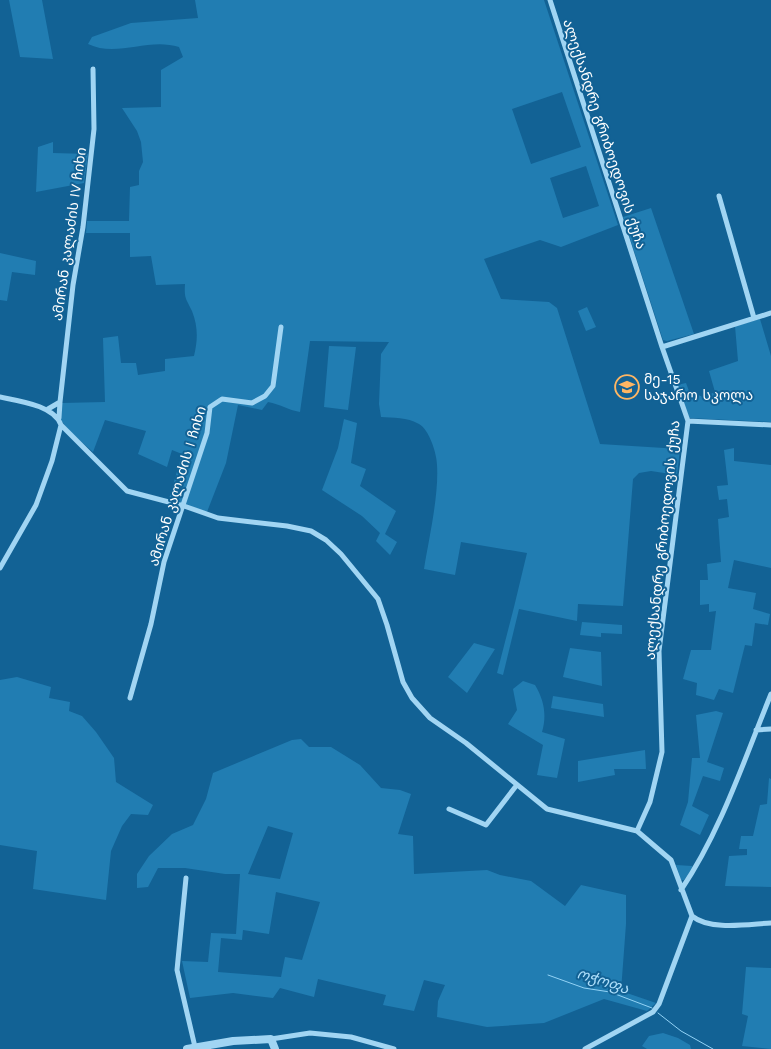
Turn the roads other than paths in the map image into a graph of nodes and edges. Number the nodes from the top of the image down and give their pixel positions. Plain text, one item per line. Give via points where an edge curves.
1 (550, 0) edge
2 (93, 69) dead end
3 (719, 196) dead end
4 (771, 312) edge
5 (754, 318) junction
6 (281, 327) dead end
7 (662, 347) junction
8 (0, 397) edge
9 (60, 402) junction
10 (48, 409) junction
11 (59, 418) junction
12 (688, 421) junction
13 (61, 424) junction
14 (771, 425) edge
15 (184, 506) junction
16 (0, 568) edge
17 (771, 694) edge
18 (130, 698) dead end
19 (771, 729) edge
20 (756, 730) junction
21 (516, 786) junction
22 (449, 809) dead end
23 (637, 831) junction
24 (186, 878) dead end
25 (681, 890) junction
26 (692, 916) junction
27 (771, 923) edge
28 (271, 1039) junction
29 (195, 1047) junction
30 (187, 1049) edge
31 (275, 1049) edge
32 (394, 1049) edge
33 (584, 1049) edge

1 - 7 street, ალექსანდრე გრიბოედოვის ქუჩა
2 - 9 street, ამირან კალაძის IV ჩიხი via 94,129
3 - 5 street
4 - 5 street
5 - 7 street
6 - 15 street, ამირან კალაძის I ჩიხი via 273,386 266,396 252,403 222,398 210,407 206,433
7 - 12 street, ალექსანდრე გრიბოედოვის ქუჩა
8 - 10 street
9 - 10 street
9 - 11 street, ამირან კალაძის IV ჩიხი
10 - 11 street
11 - 13 street
12 - 14 street
12 - 23 street, ალექსანდრე გრიბოედოვის ქუჩა via 659,652 662,752 650,802
13 - 15 street via 127,491
13 - 16 street via 36,505
15 - 18 street, ამირან კალაძის I ჩიხი via 164,562
15 - 21 street via 218,518 287,526 326,540 378,599 403,682 412,698 430,718 466,743
17 - 20 street
19 - 20 street
20 - 25 street via 724,811 695,870
21 - 22 street via 486,825
21 - 23 street via 547,810
23 - 25 street via 671,860
24 - 29 street via 177,970
25 - 26 street
26 - 27 street via 699,922 716,925
26 - 33 street via 659,1004 653,1012
28 - 29 street
28 - 31 street
28 - 32 street via 310,1033 351,1037
29 - 30 street

